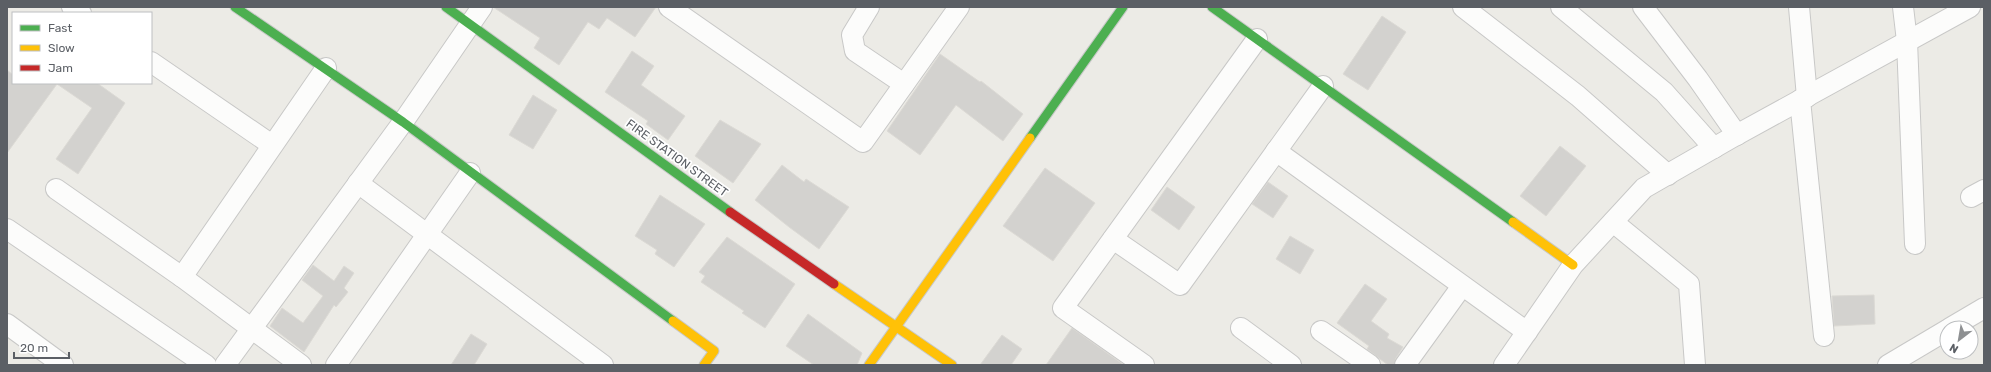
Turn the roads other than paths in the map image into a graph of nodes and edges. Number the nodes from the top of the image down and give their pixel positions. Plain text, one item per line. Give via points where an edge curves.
1 (235, 7) edge
2 (446, 7) edge
3 (482, 7) edge
4 (669, 7) edge
5 (869, 7) edge
6 (959, 7) edge
7 (1123, 7) edge
8 (1212, 7) edge
9 (1462, 7) edge
10 (1561, 7) edge
11 (1643, 7) edge
12 (1799, 7) edge
13 (1903, 7) edge
14 (1970, 7) edge
15 (470, 24) junction
16 (1257, 39) junction
17 (1907, 42) junction
18 (152, 63) edge
19 (326, 68) junction
20 (904, 84) junction
21 (1323, 86) junction
22 (1804, 98) junction
23 (403, 122) junction
24 (1737, 135) junction
25 (272, 145) junction
26 (1714, 148) junction
27 (1276, 151) junction
28 (470, 173) junction
29 (1668, 175) junction
30 (358, 183) junction
31 (56, 188) dead end
32 (1613, 222) junction
33 (7, 229) edge
34 (426, 235) junction
35 (1113, 239) junction
36 (1915, 244) dead end
37 (1573, 265) junction
38 (182, 277) junction
39 (1462, 286) junction
40 (1984, 308) edge
41 (1964, 320) edge
42 (7, 324) edge
43 (896, 326) junction
44 (1241, 328) dead end
45 (252, 329) junction
46 (1321, 332) dead end
47 (1527, 332) junction
48 (1824, 336) dead end
49 (1939, 336) edge
50 (1911, 359) edge
51 (63, 365) edge
52 (206, 365) edge
53 (225, 365) edge
54 (301, 365) edge
55 (336, 365) edge
56 (603, 365) edge
57 (704, 365) edge
58 (869, 365) edge
59 (952, 365) edge
60 (1144, 365) edge
61 (1291, 365) edge
62 (1370, 365) edge
63 (1405, 365) edge
64 (1504, 365) edge
65 (1695, 365) edge
66 (1888, 365) edge

1 - 19 street
2 - 15 street, FIRE STATION STREET
3 - 15 street
4 - 20 street via 863,142
5 - 20 street via 852,35 855,51
6 - 20 street
7 - 43 street
8 - 16 street
9 - 29 street via 1578,96
10 - 26 street via 1664,92
11 - 24 street
12 - 22 street
13 - 17 street
14 - 17 street
15 - 23 street
15 - 43 street, FIRE STATION STREET via 719,203
16 - 21 street
16 - 35 street
17 - 22 street
17 - 36 street
18 - 25 street
19 - 23 street
19 - 25 street
21 - 27 street
21 - 37 street
22 - 24 street
22 - 48 street
23 - 28 street
23 - 30 street
24 - 26 street
25 - 38 street
26 - 29 street
27 - 35 street via 1180,285
27 - 39 street
28 - 34 street
28 - 57 street via 714,351
29 - 32 street via 1644,188
30 - 34 street
30 - 45 street
31 - 38 street
32 - 37 street
32 - 65 street via 1688,284
33 - 52 street
34 - 55 street
34 - 56 street
35 - 60 street via 1063,308
37 - 47 street
38 - 45 street
39 - 47 street
39 - 63 street
40 - 41 street
42 - 51 street
43 - 58 street
43 - 59 street, FIRE STATION STREET
44 - 61 street
45 - 53 street
45 - 54 street
46 - 62 street
47 - 64 street
49 - 50 street
50 - 66 street

